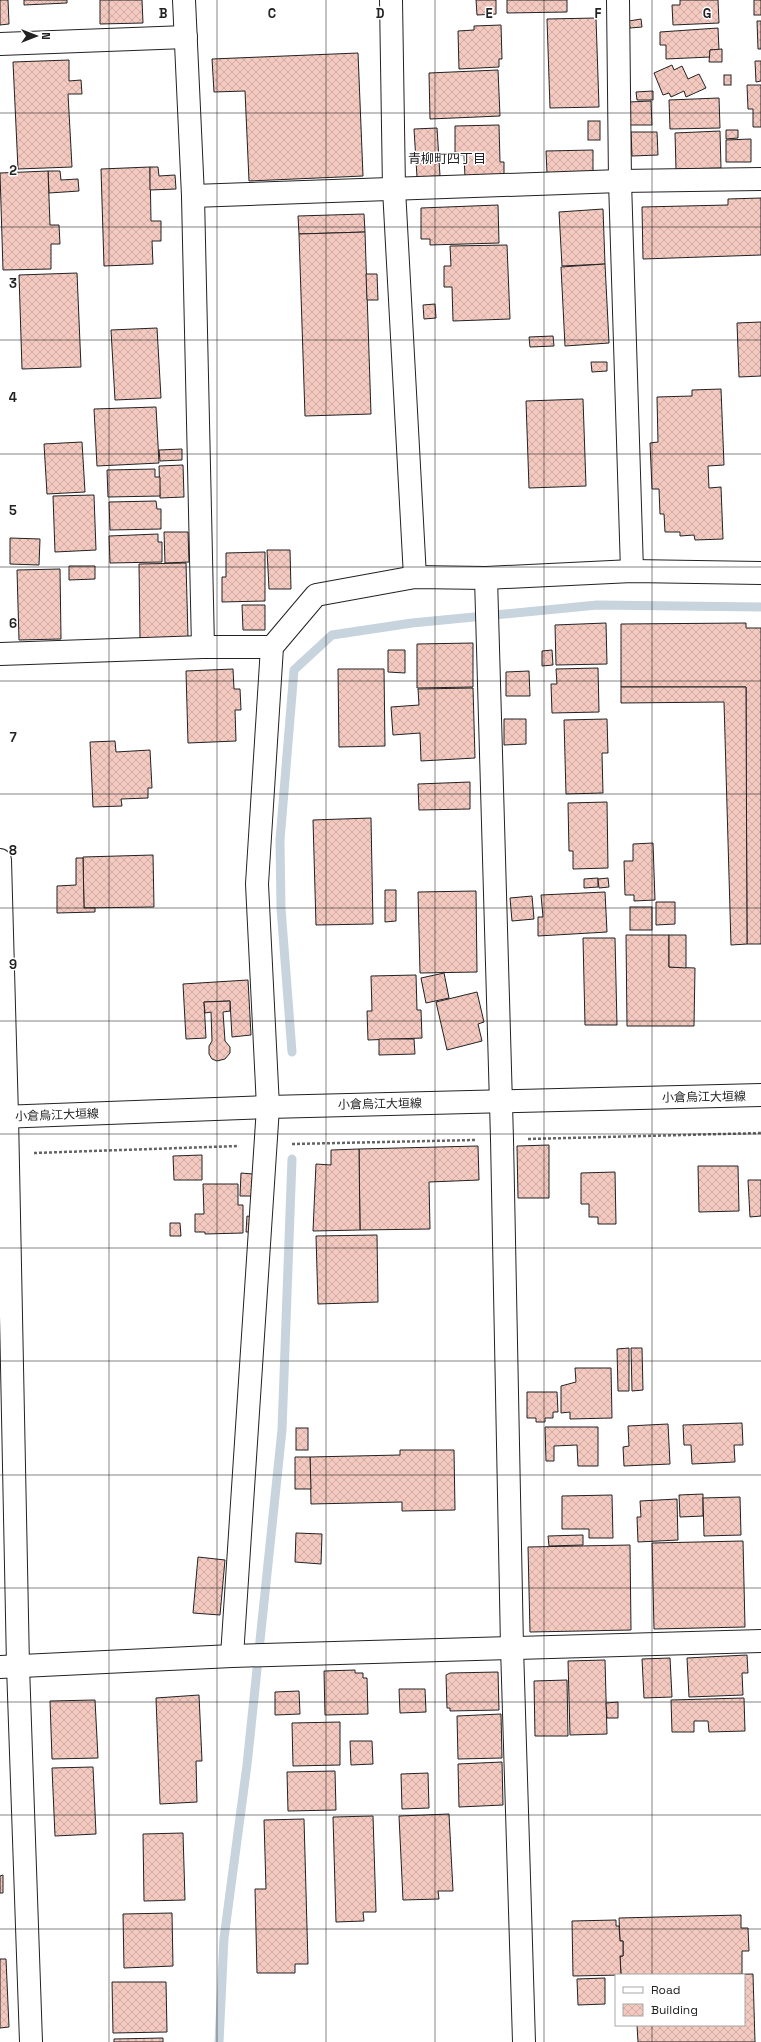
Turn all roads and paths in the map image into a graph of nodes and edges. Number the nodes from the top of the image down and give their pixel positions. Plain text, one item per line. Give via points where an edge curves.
1 (184, 0) edge
2 (391, 0) edge
3 (618, 0) edge
4 (186, 37) junction
5 (0, 44) edge
6 (761, 179) edge
7 (620, 181) junction
8 (394, 189) junction
9 (193, 196) junction
10 (632, 571) junction
11 (761, 573) edge
12 (415, 577) junction
13 (487, 588) junction
14 (202, 647) junction
15 (272, 647) junction
16 (0, 654) edge
17 (0, 860) edge
18 (761, 1096) edge
19 (501, 1101) junction
20 (268, 1107) junction
21 (4, 1117) edge
22 (761, 1133) edge
23 (502, 1139) junction
24 (265, 1145) junction
25 (8, 1154) junction
26 (761, 1641) edge
27 (512, 1647) junction
28 (232, 1656) junction
29 (9, 1666) edge
30 (31, 2042) edge
31 (524, 2042) edge

1 - 4 street
2 - 8 street
3 - 7 street
4 - 5 street
4 - 9 street
6 - 7 street
7 - 8 street
7 - 10 street
8 - 9 street
8 - 12 street
9 - 14 street
10 - 11 street
10 - 13 street
12 - 13 street
12 - 15 street via 316,595
13 - 19 street
14 - 15 street
14 - 16 street
15 - 20 street via 257,884
17 - 21 street
18 - 19 street, 小倉烏江大垣線
19 - 20 street, 小倉烏江大垣線
19 - 23 street
20 - 21 street, 小倉烏江大垣線
20 - 24 street
21 - 25 street
22 - 23 path
23 - 24 path
23 - 27 street
24 - 25 path
24 - 28 street
25 - 29 street
26 - 27 street
27 - 28 street
27 - 31 street
28 - 29 street
29 - 30 street

